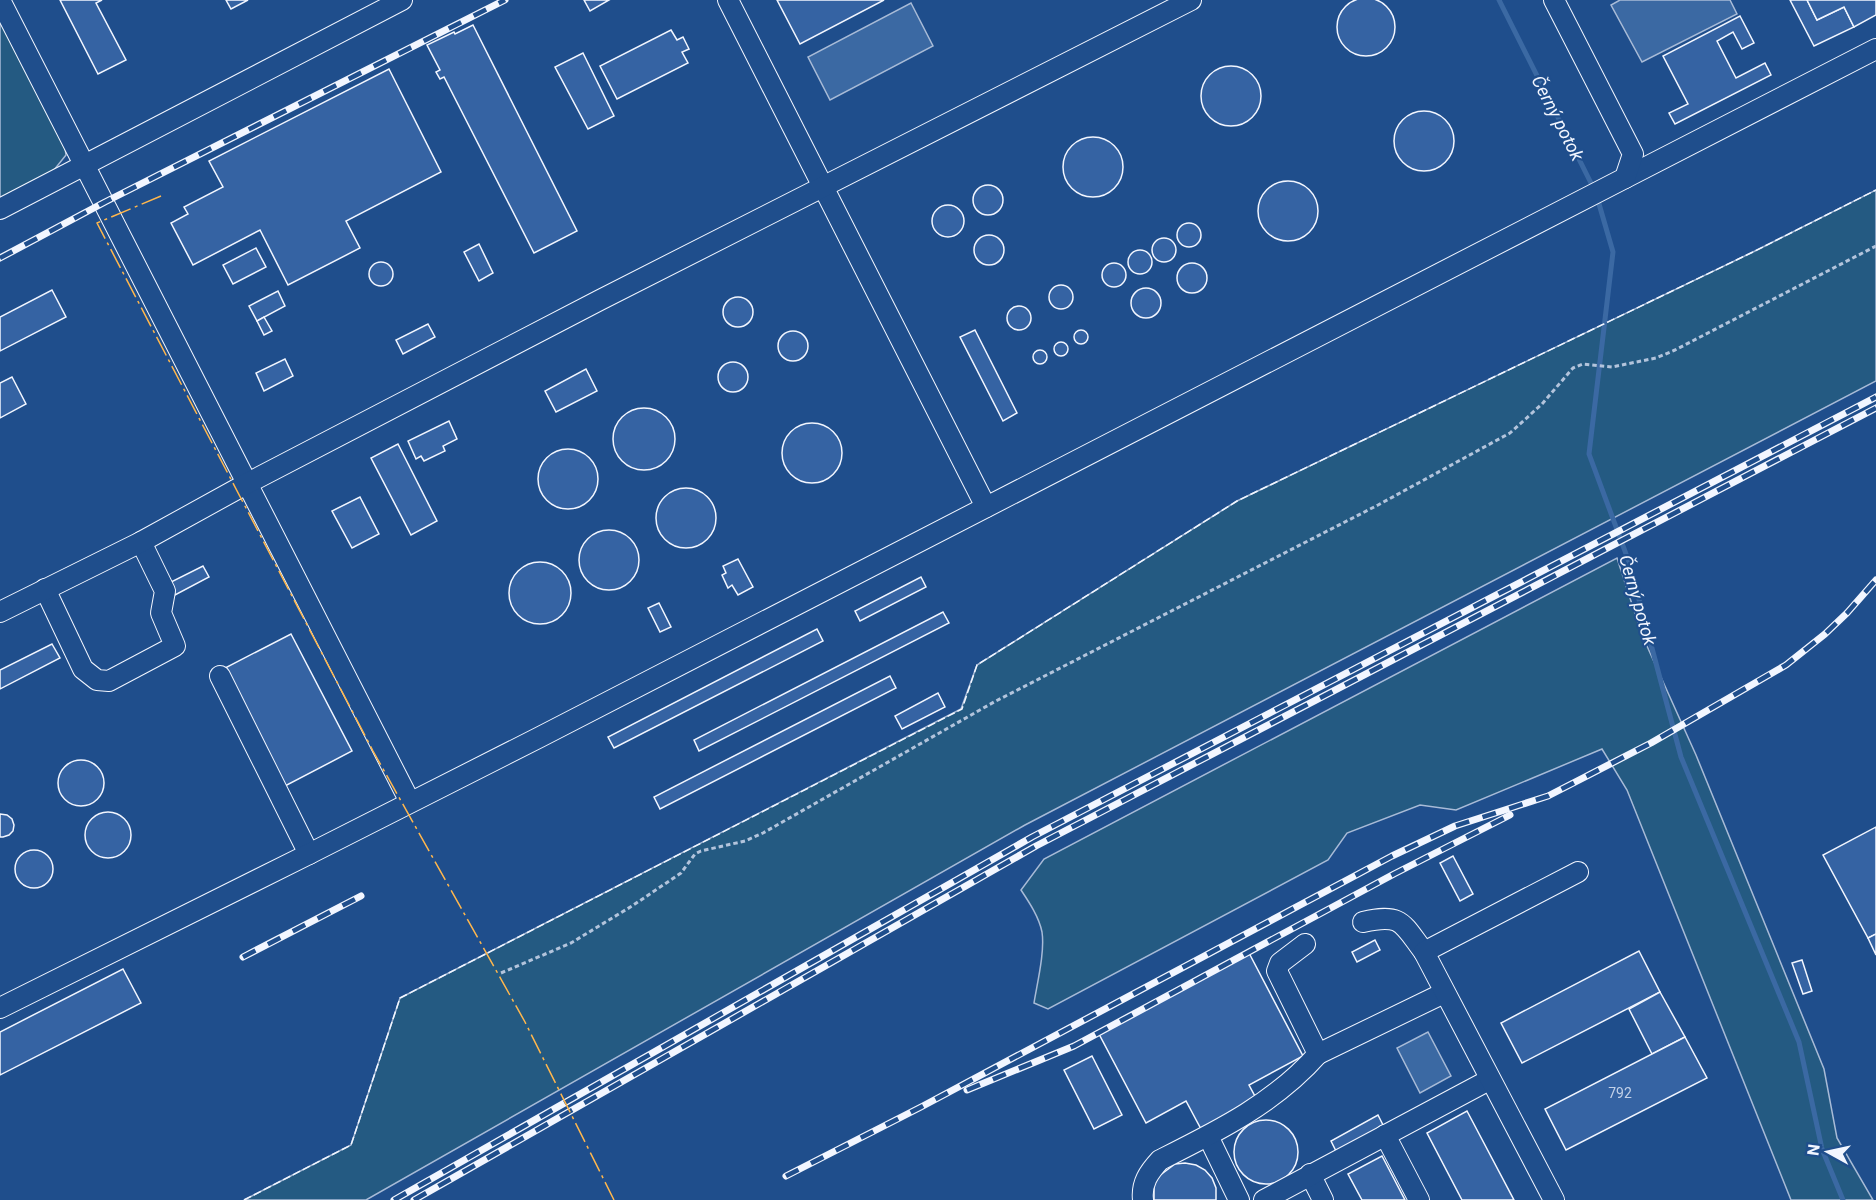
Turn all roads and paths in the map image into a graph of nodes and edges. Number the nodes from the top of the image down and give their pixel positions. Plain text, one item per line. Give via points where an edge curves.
1 (0, 0) edge
2 (402, 0) edge
3 (728, 0) edge
4 (1191, 0) edge
5 (1554, 0) edge
6 (1876, 49) edge
7 (85, 164) junction
8 (1625, 178) junction
9 (823, 187) junction
10 (0, 209) edge
11 (1876, 246) edge
12 (248, 483) junction
13 (986, 507) junction
14 (141, 542) junction
15 (45, 589) junction
16 (0, 612) edge
17 (220, 676) dead end
18 (410, 802) junction
19 (309, 854) junction
20 (1578, 872) dead end
21 (1363, 922) dead end
22 (1305, 944) dead end
23 (1424, 952) junction
24 (501, 973) dead end
25 (1444, 993) junction
26 (0, 1008) edge
27 (1318, 1054) junction
28 (1490, 1080) junction
29 (1385, 1135) junction
30 (1208, 1136) junction
31 (1310, 1174) junction
32 (1143, 1200) edge
33 (1239, 1200) edge
34 (1264, 1200) edge
35 (1323, 1200) edge
36 (1419, 1200) edge
37 (1554, 1200) edge

1 - 7 lane
2 - 7 lane
3 - 9 lane
4 - 9 lane
5 - 8 lane via 1633,154
6 - 8 lane
7 - 10 lane
7 - 12 lane
8 - 13 lane
9 - 12 lane
9 - 13 lane
11 - 24 path via 1656,358 1612,367 1583,364 1573,368 1510,433 994,702 763,832 745,841 695,854 681,873 632,906 571,943
12 - 14 lane
12 - 18 lane
13 - 18 lane
14 - 15 lane
14 - 15 lane via 165,591 161,613 176,645 110,681 97,680 83,669
15 - 16 lane
17 - 19 lane
18 - 19 lane
19 - 26 lane
20 - 23 lane
21 - 23 lane via 1397,920
22 - 27 lane via 1280,963 1277,971
23 - 25 lane
25 - 27 lane
25 - 28 lane
27 - 30 lane via 1300,1074 1256,1109
28 - 29 lane
28 - 37 lane
29 - 31 lane
29 - 36 lane
30 - 32 lane via 1160,1160 1144,1182
30 - 33 lane
31 - 34 lane
31 - 35 lane

